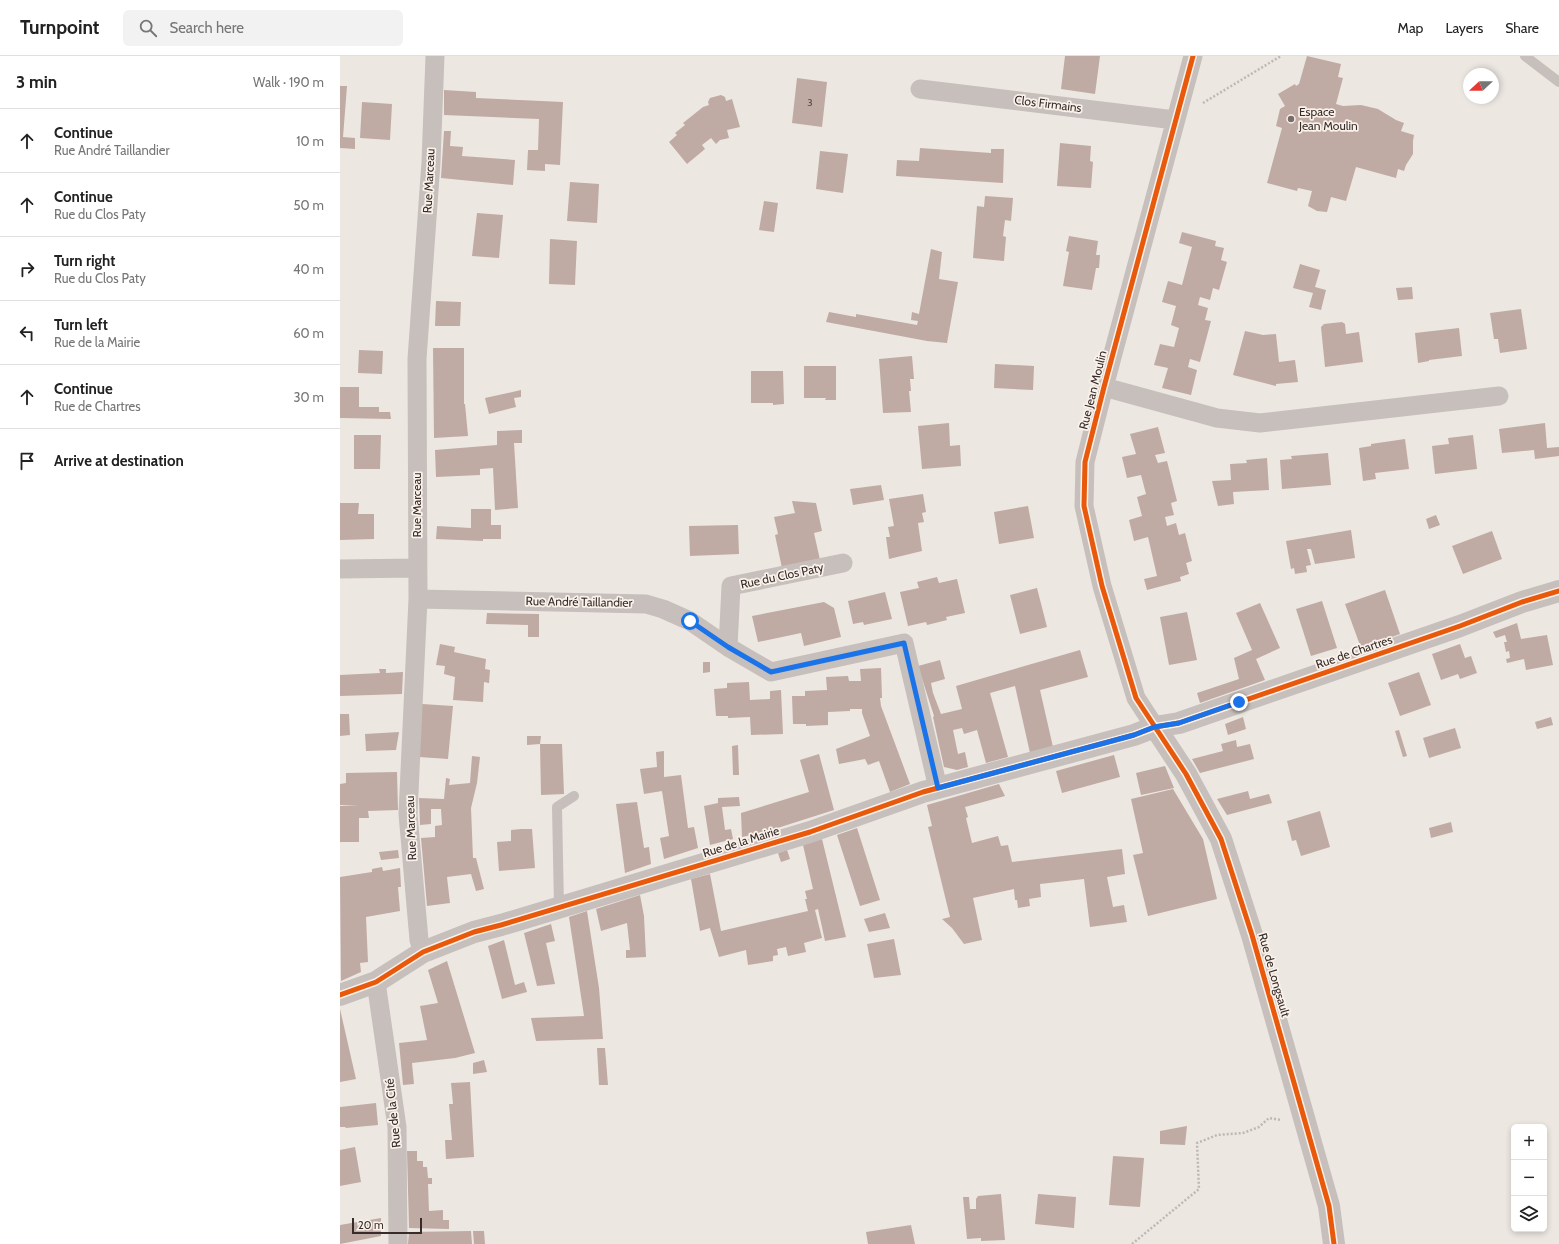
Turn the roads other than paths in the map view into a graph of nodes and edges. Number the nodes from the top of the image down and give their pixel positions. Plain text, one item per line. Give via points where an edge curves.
1 (435, 56) edge
2 (1194, 56) edge
3 (1525, 56) edge
4 (1559, 82) edge
5 (920, 89) dead end
6 (1175, 120) junction
7 (1104, 387) junction
8 (1499, 396) dead end
9 (843, 563) dead end
10 (418, 568) junction
11 (340, 569) edge
12 (1559, 592) edge
13 (418, 599) junction
14 (728, 647) junction
15 (1154, 727) junction
16 (938, 788) junction
17 (574, 796) dead end
18 (559, 907) junction
19 (423, 952) junction
20 (376, 982) junction
21 (340, 995) edge
22 (398, 1244) edge
23 (1334, 1244) edge

1 - 10 street, Rue Marceau via 431,162 417,359
2 - 6 street, Rue Jean Moulin
3 - 4 lane
5 - 6 street, Clos Firmains
6 - 7 street, Rue Jean Moulin
7 - 8 street via 1217,418 1260,423
7 - 15 street, Rue Jean Moulin via 1085,462 1084,506 1102,586 1136,698
9 - 14 street, Rue du Clos Paty via 731,586
10 - 11 street
10 - 13 street, Rue Marceau
12 - 15 street, Rue de Chartres via 1522,602 1460,626 1179,723
13 - 14 street, Rue André Taillandier via 646,604 690,621
13 - 19 street, Rue Marceau via 408,814 418,940
14 - 16 street via 771,672 904,643
15 - 16 street, Rue de la Mairie via 1126,737
15 - 23 street, Rue de Longsault via 1186,774 1221,839 1252,935 1329,1206
16 - 18 street, Rue de la Mairie via 810,832
17 - 18 lane via 557,807
18 - 19 street, Rue de la Mairie via 474,932
19 - 20 street, Rue de la Mairie
20 - 21 street, Rue de la Mairie
20 - 22 street, Rue de la Cité via 397,1127

